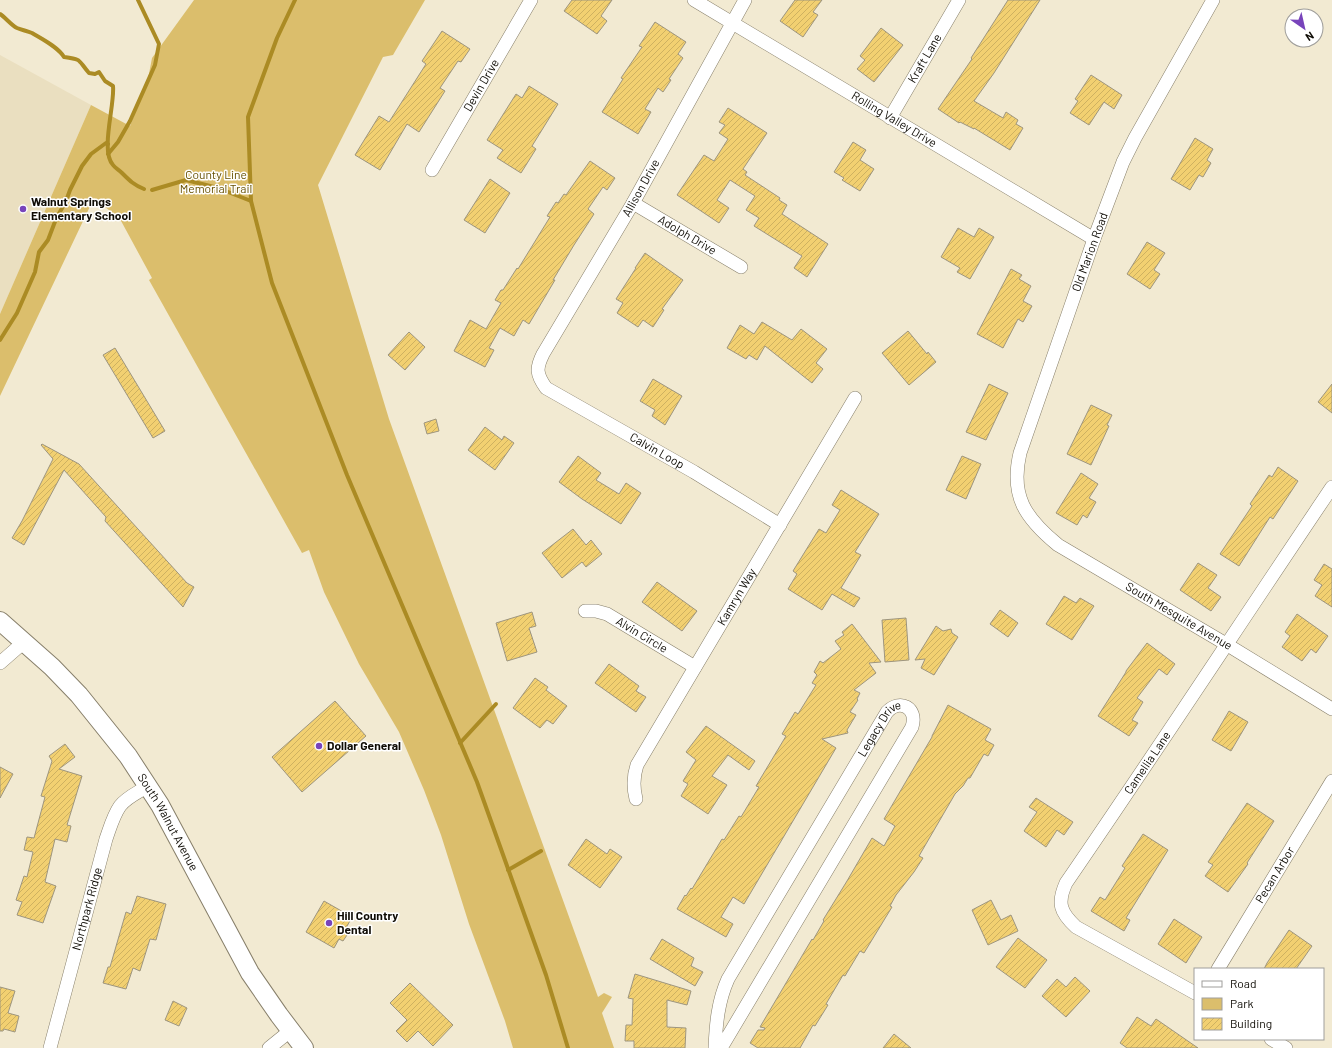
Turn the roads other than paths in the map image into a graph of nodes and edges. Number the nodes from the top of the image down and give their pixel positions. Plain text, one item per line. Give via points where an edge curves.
1 (531, 0) edge
2 (694, 0) edge
3 (745, 0) edge
4 (959, 0) edge
5 (1213, 0) edge
6 (731, 22) junction
7 (890, 118) junction
8 (432, 170) dead end
9 (633, 203) junction
10 (1094, 239) junction
11 (741, 266) dead end
12 (538, 374) joint
13 (855, 398) dead end
14 (1332, 487) edge
15 (1030, 519) joint
16 (780, 524) junction
17 (585, 611) dead end
18 (0, 621) edge
19 (24, 642) junction
20 (1226, 644) junction
21 (0, 663) edge
22 (696, 667) junction
23 (1332, 708) edge
24 (1332, 781) edge
25 (148, 786) junction
26 (636, 799) dead end
27 (1219, 968) edge
28 (1194, 992) edge
29 (290, 1031) junction
30 (1273, 1040) edge
31 (50, 1048) edge
32 (269, 1048) edge
33 (304, 1048) edge
34 (715, 1048) edge
35 (721, 1048) edge
36 (1286, 1048) edge

1 - 8 street, Devin Drive
2 - 6 street, Rolling Valley Drive
3 - 6 street, Allison Drive
4 - 7 street, Kraft Lane
5 - 10 street, Old Marion Road via 1134,138
6 - 7 street, Rolling Valley Drive
6 - 9 street, Allison Drive
7 - 10 street, Rolling Valley Drive
9 - 11 street, Adolph Drive
9 - 12 street, Allison Drive via 543,354
10 - 15 street, Old Marion Road via 1017,465 1018,490
12 - 16 street, Calvin Loop via 546,388
13 - 16 street, Kamryn Way
14 - 20 street, Camellia Lane
15 - 20 street, South Mesquite Avenue via 1039,530 1069,552
16 - 22 street, Kamryn Way
17 - 22 street, Alvin Circle via 607,614
18 - 19 street, South Walnut Avenue
19 - 21 street
19 - 25 street, South Walnut Avenue via 79,695 128,756
20 - 23 street, South Mesquite Avenue
20 - 28 street, Camellia Lane via 1066,883 1060,900 1061,908 1076,927
22 - 26 street, Kamryn Way via 637,765 634,782
24 - 27 street, Pecan Arbor
25 - 29 street, South Walnut Avenue via 244,963
25 - 31 street, Northpark Ridge via 129,797 120,806 106,839
29 - 32 street
29 - 33 street, South Walnut Avenue
30 - 36 street
34 - 35 street, Legacy Drive via 720,1001 728,979 887,712 896,706 906,707 913,716 912,727

